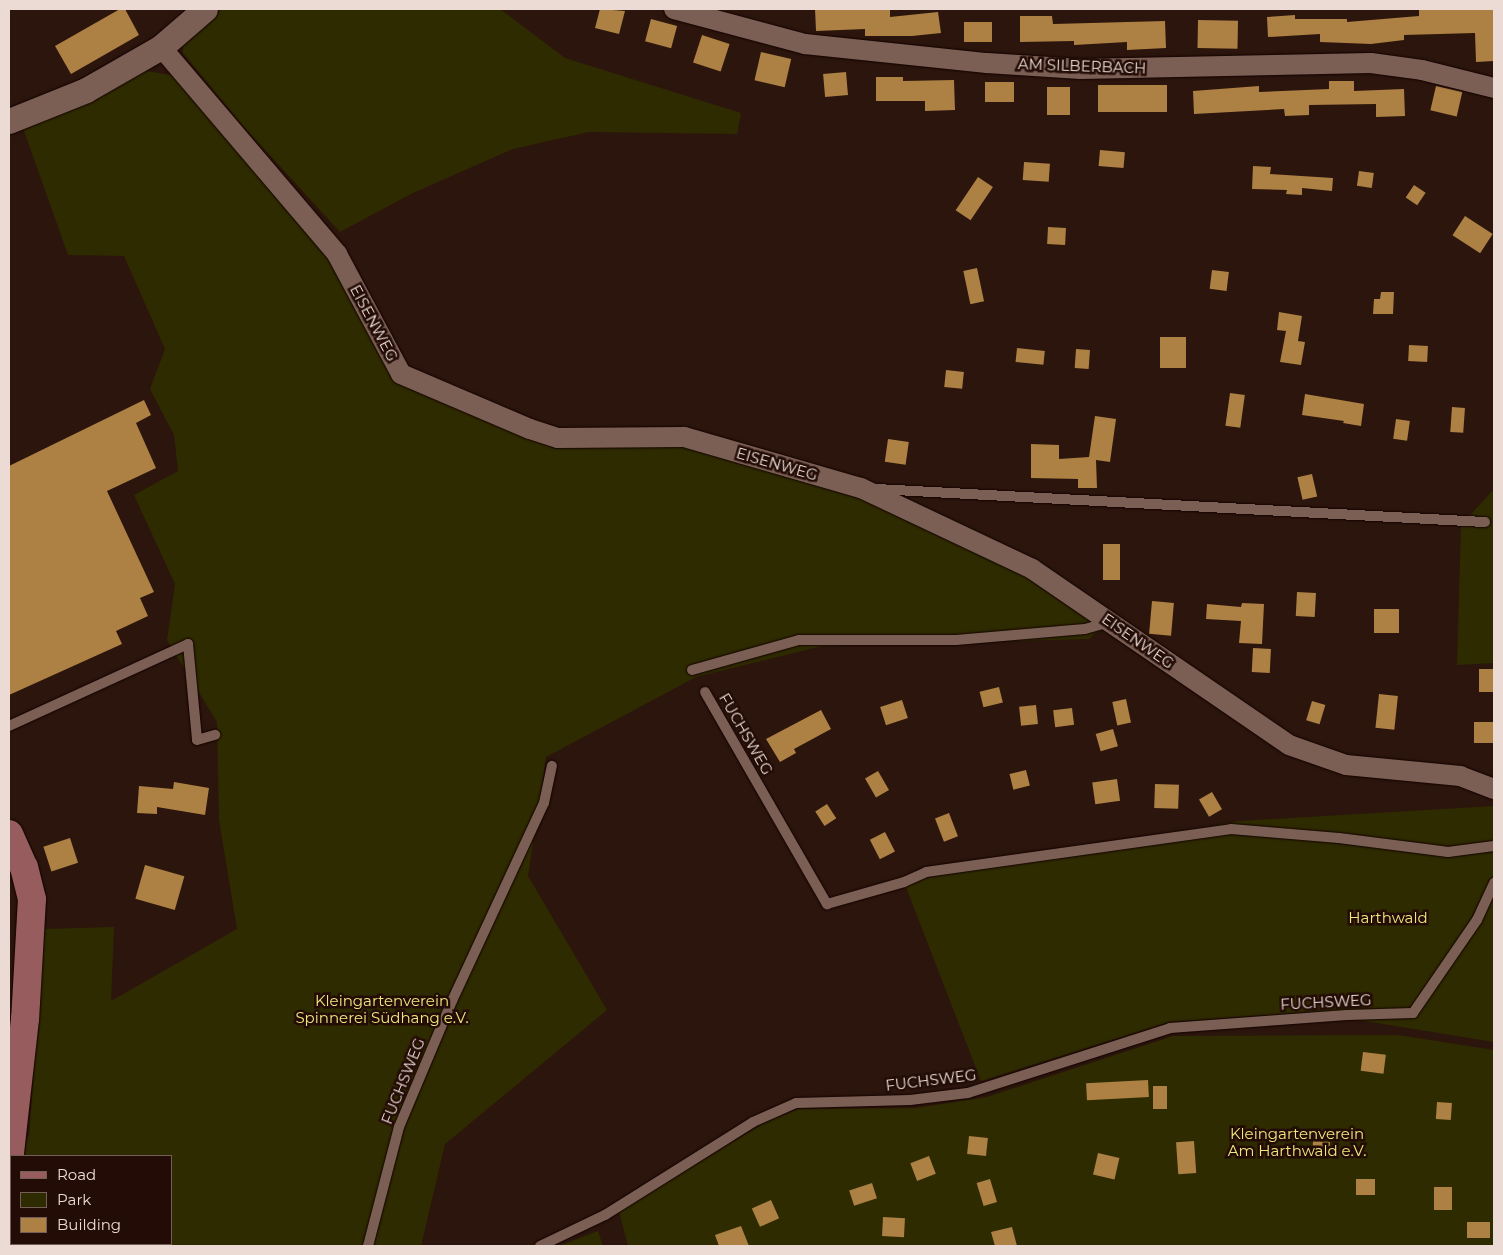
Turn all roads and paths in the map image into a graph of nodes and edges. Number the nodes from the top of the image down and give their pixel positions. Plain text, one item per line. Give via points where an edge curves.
1 (205, 9) edge
2 (674, 9) edge
3 (161, 47) junction
4 (1494, 88) edge
5 (9, 121) edge
6 (861, 488) junction
7 (1485, 522) dead end
8 (1110, 622) junction
9 (692, 670) dead end
10 (705, 692) dead end
11 (9, 726) edge
12 (215, 735) dead end
13 (552, 766) dead end
14 (1494, 789) edge
15 (9, 834) edge
16 (1494, 846) edge
17 (1494, 883) edge
18 (9, 1161) edge
19 (368, 1246) edge
20 (540, 1246) edge

1 - 3 street
2 - 4 street, AM SILBERBACH via 805,44 987,63 1081,69 1371,63 1422,70
3 - 5 street via 86,90
3 - 6 street, EISENWEG via 337,254 401,374 558,438 684,437
6 - 7 lane
6 - 8 street, EISENWEG via 1032,569
8 - 9 lane via 1086,629 956,640 799,640
8 - 14 street, EISENWEG via 1289,745 1346,765 1460,776
10 - 16 lane, FUCHSWEG via 827,904 904,882 926,872 1231,828 1448,852
11 - 12 lane via 188,644 197,740
13 - 19 lane, FUCHSWEG via 544,803 452,1001 399,1128
15 - 18 main road via 24,867 32,898 24,1019
17 - 20 lane, FUCHSWEG via 1477,920 1413,1013 1170,1028 968,1092 910,1100 796,1104 753,1122 605,1215

